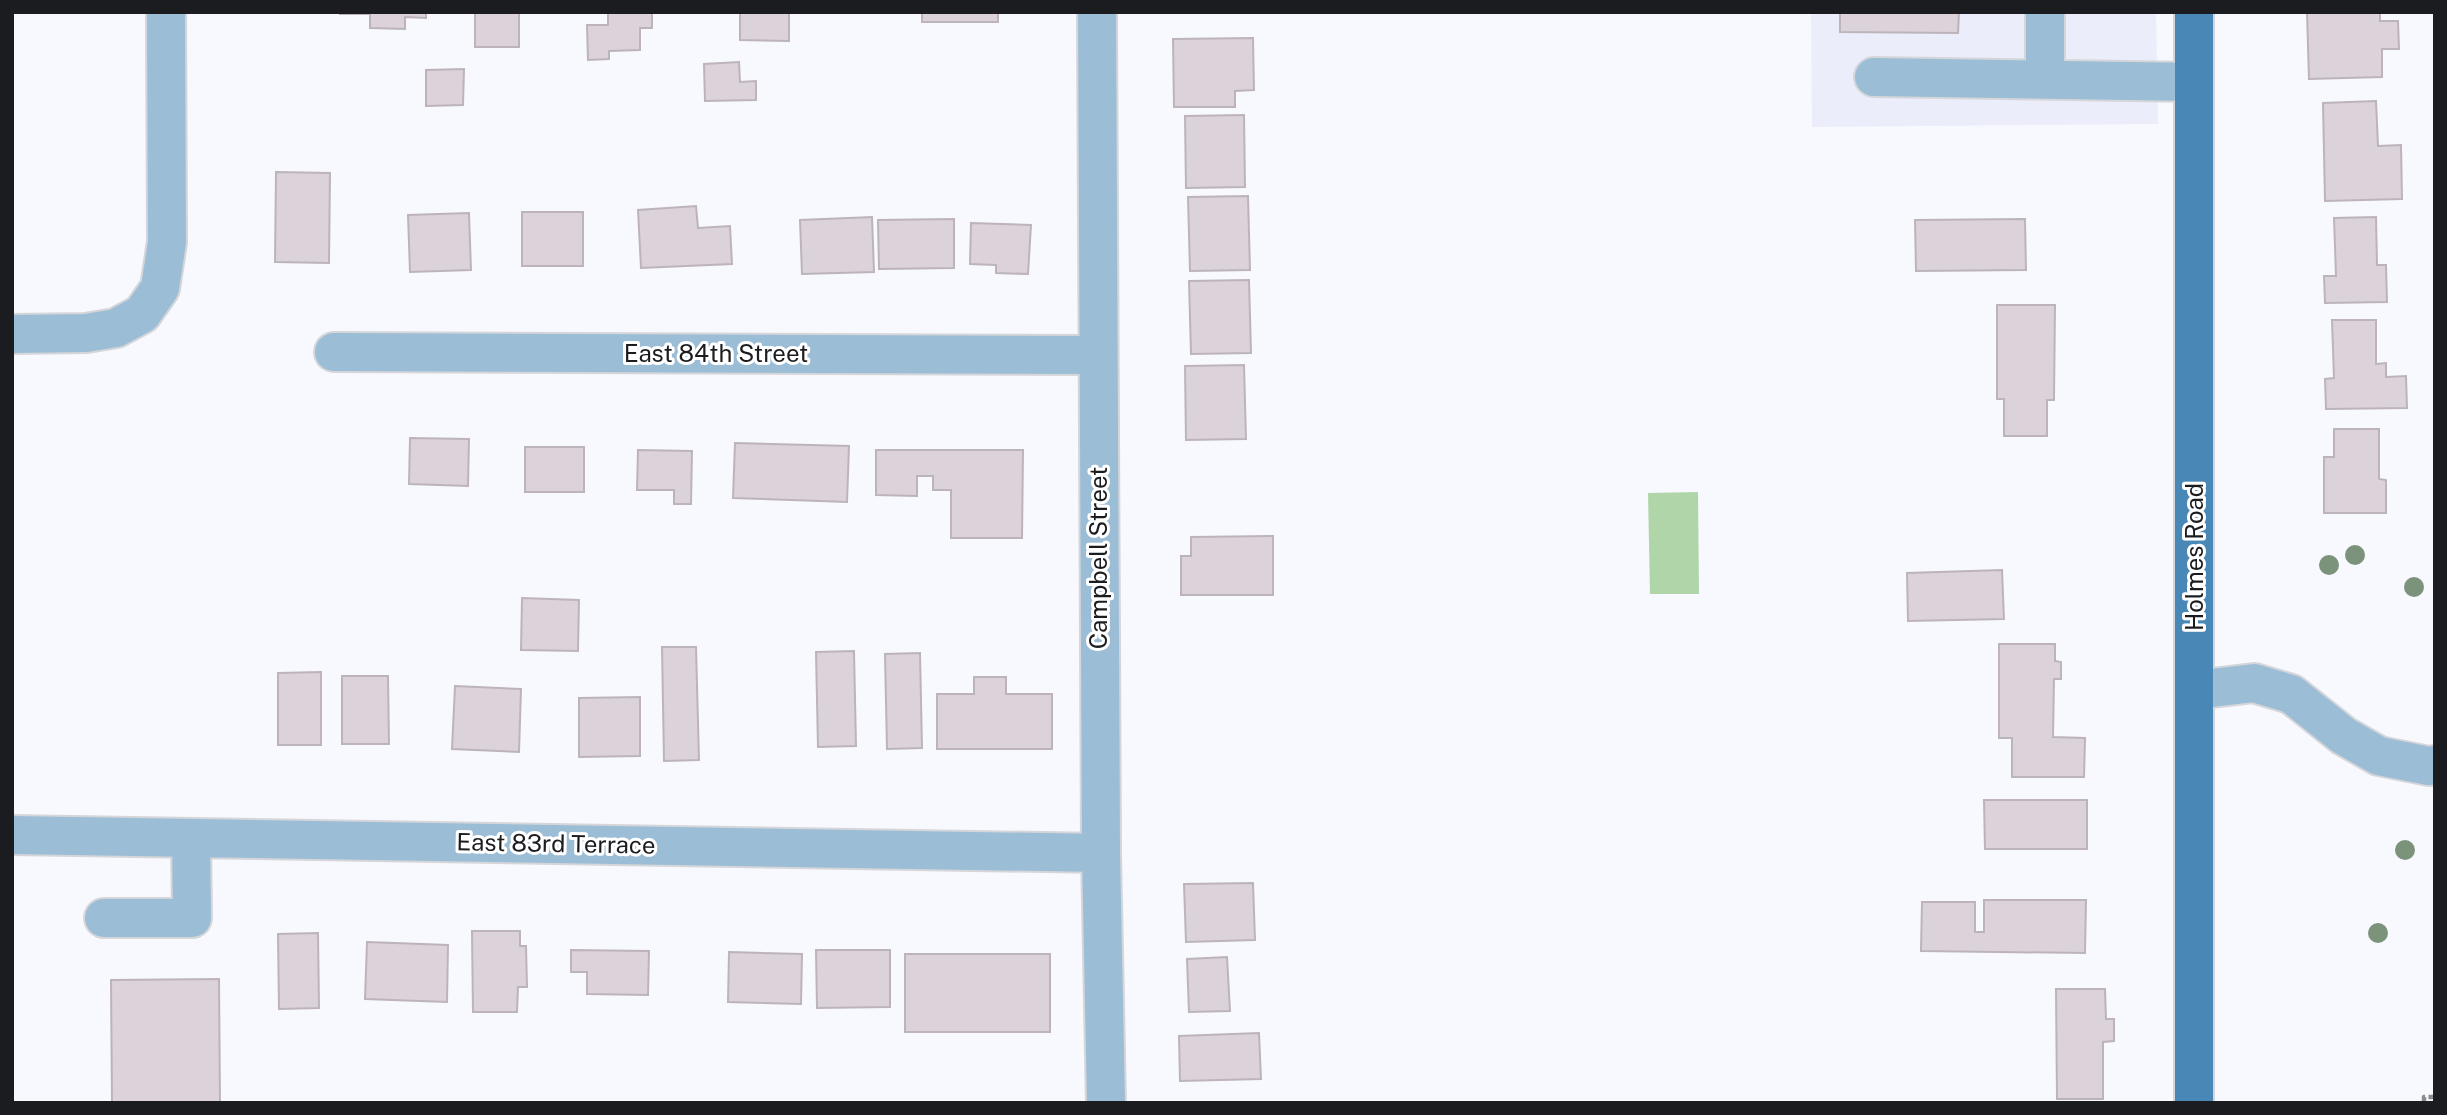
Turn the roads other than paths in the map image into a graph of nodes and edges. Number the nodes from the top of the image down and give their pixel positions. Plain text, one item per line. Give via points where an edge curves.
1 (166, 12) edge
2 (1097, 12) edge
3 (2045, 12) edge
4 (2194, 12) edge
5 (1874, 77) dead end
6 (2045, 79) junction
7 (2194, 82) junction
8 (12, 334) edge
9 (334, 352) dead end
10 (1098, 355) junction
11 (2194, 690) junction
12 (2435, 765) edge
13 (12, 835) edge
14 (191, 839) junction
15 (1101, 853) junction
16 (104, 918) dead end
17 (1106, 1103) edge
18 (2194, 1103) edge

1 - 8 street via 167,242 160,288 142,314 116,328
2 - 10 street, Campbell Street
3 - 6 street
4 - 7 main road, Holmes Road
5 - 6 street
6 - 7 street
7 - 11 main road, Holmes Road
9 - 10 street, East 84th Street
10 - 15 street, Campbell Street
11 - 12 street via 2254,683 2291,695 2344,736 2379,756
11 - 18 main road, Holmes Road
13 - 14 street, East 83rd Terrace
14 - 15 street, East 83rd Terrace
14 - 16 street via 192,918
15 - 17 street, Campbell Street

